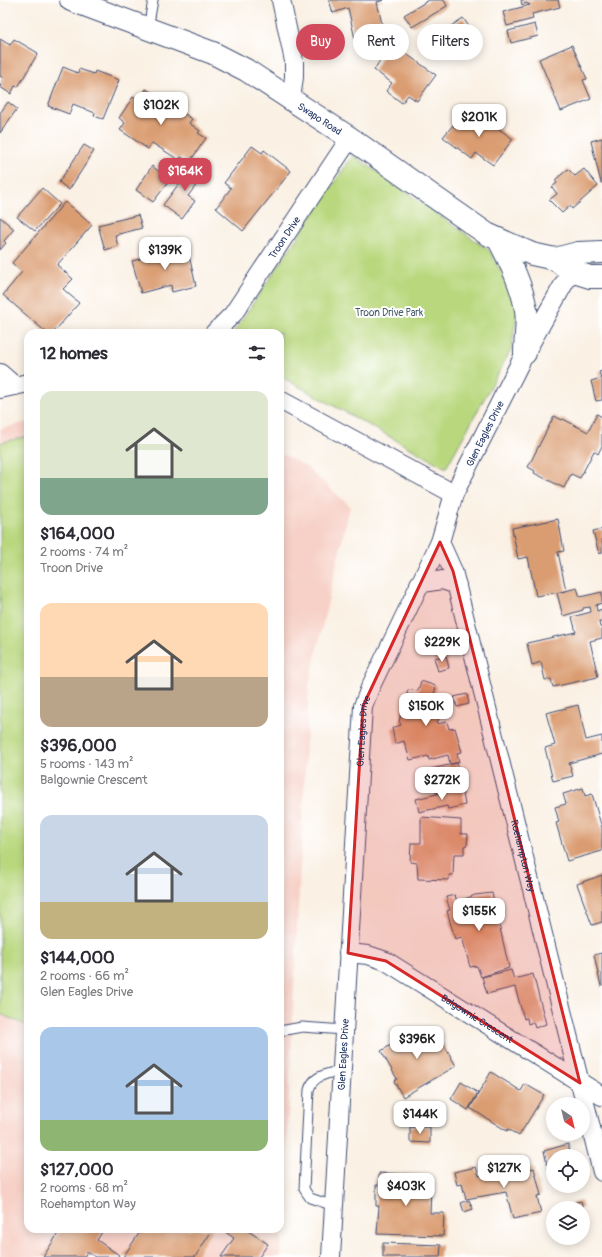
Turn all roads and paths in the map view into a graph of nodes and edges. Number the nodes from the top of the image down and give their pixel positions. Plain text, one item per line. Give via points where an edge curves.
1 (71, 0) edge
2 (154, 0) edge
3 (281, 0) edge
4 (148, 29) junction
5 (291, 99) junction
6 (350, 138) junction
7 (499, 240) junction
8 (602, 252) edge
9 (568, 261) junction
10 (602, 277) edge
11 (218, 329) edge
12 (525, 353) junction
13 (0, 373) edge
14 (14, 386) edge
15 (284, 402) edge
16 (454, 494) junction
17 (440, 542) junction
18 (419, 584) junction
19 (457, 585) junction
20 (348, 953) junction
21 (284, 1030) edge
22 (344, 1030) junction
23 (341, 1070) junction
24 (580, 1083) junction
25 (602, 1096) edge
26 (602, 1172) edge
27 (334, 1206) junction
28 (330, 1257) edge

1 - 4 street, Swapo Road
2 - 4 lane
3 - 5 street via 294,61
4 - 5 street, Swapo Road via 226,60
5 - 6 street, Swapo Road
6 - 7 street, Swapo Road
6 - 11 street, Troon Drive via 233,314
7 - 9 street, Swapo Road via 532,254
7 - 12 street via 513,269 526,310
8 - 9 street, Swapo Road
9 - 10 street, Swapo Road via 590,277
9 - 12 street, Glen Eagles Drive
12 - 16 street, Glen Eagles Drive
13 - 14 street
15 - 16 street
16 - 17 street, Glen Eagles Drive
17 - 18 street, Glen Eagles Drive
17 - 19 street, Roehampton Way
18 - 19 street via 442,580
18 - 20 street, Glen Eagles Drive via 363,706
19 - 24 street, Roehampton Way
20 - 22 street, Glen Eagles Drive
20 - 24 street, Balgownie Crescent via 368,955 386,961
21 - 22 lane via 302,1027
22 - 23 street, Glen Eagles Drive
23 - 27 street, Glen Eagles Drive
23 - 27 lane via 316,1079 311,1083 309,1090 304,1189 310,1198
24 - 25 street, Balgownie Crescent
24 - 26 street, Roehampton Way
27 - 28 street, Glen Eagles Drive

